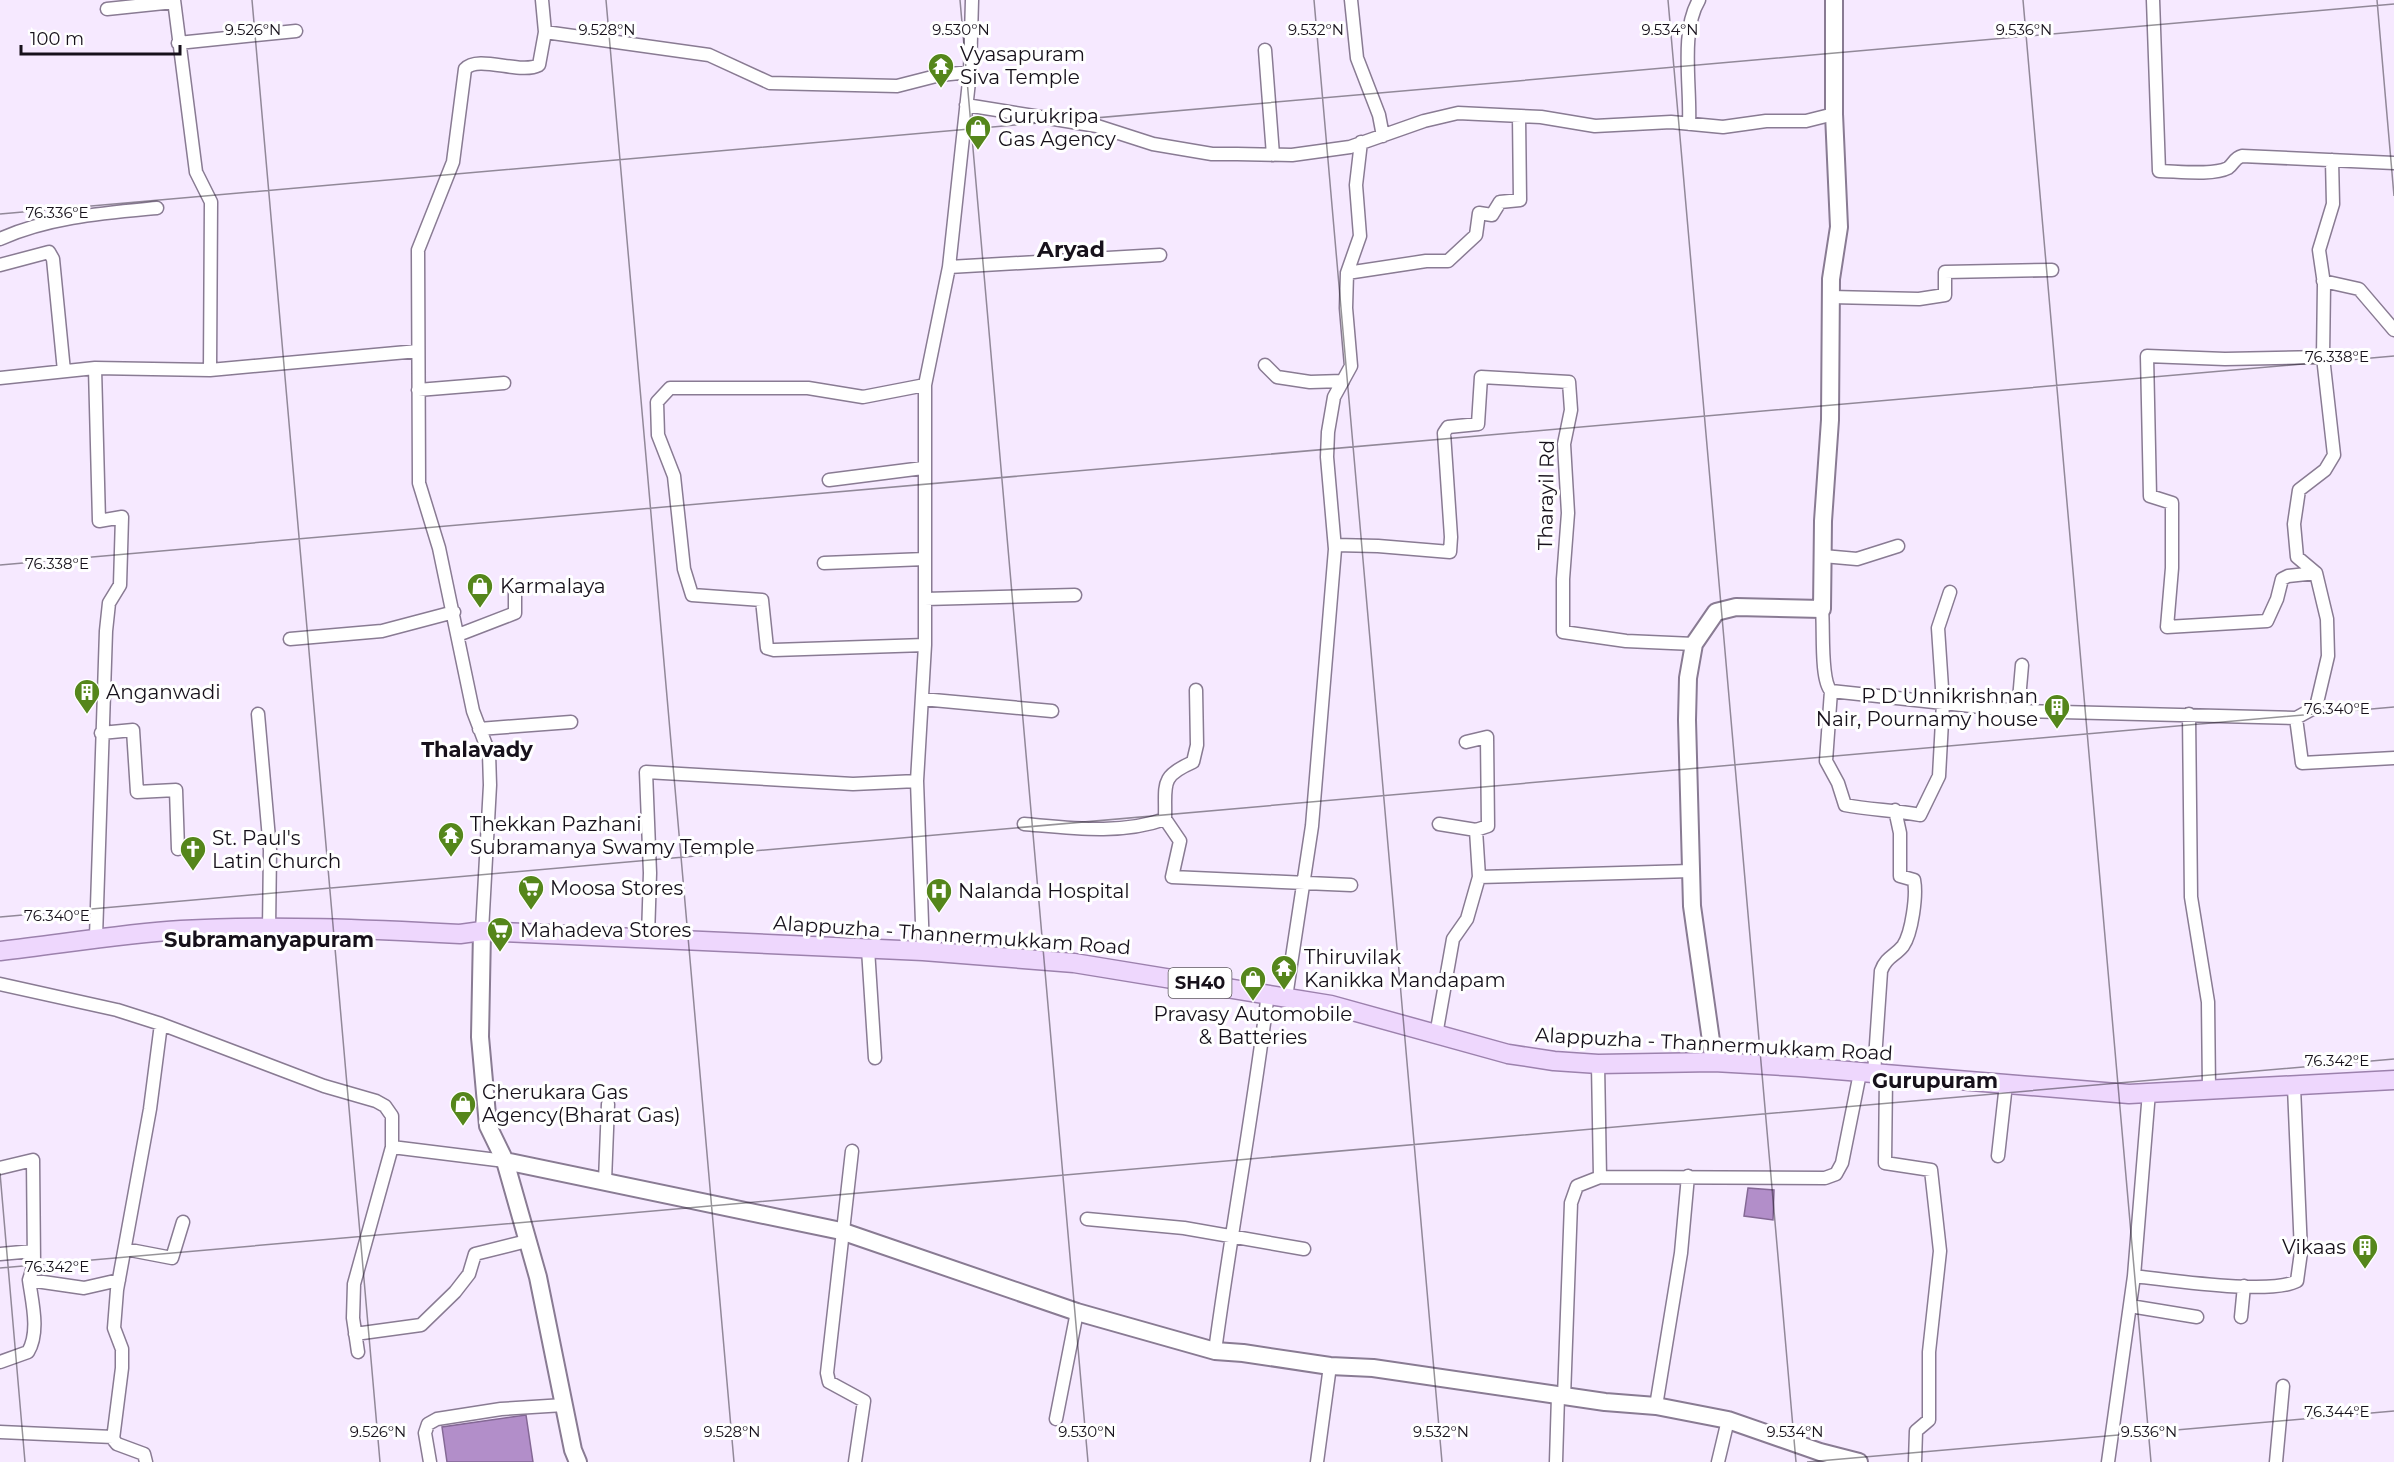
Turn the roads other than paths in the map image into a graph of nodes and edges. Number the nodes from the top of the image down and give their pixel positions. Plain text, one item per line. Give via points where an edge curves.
1 (543, 0) edge
2 (972, 0) edge
3 (1351, 0) edge
4 (1698, 0) edge
5 (1834, 0) edge
6 (2153, 0) edge
7 (174, 1) edge
8 (107, 9) dead end
9 (296, 31) dead end
10 (544, 32) junction
11 (178, 43) junction
12 (1265, 50) dead end
13 (970, 72) junction
14 (966, 105) junction
15 (1834, 114) junction
16 (1519, 116) junction
17 (1689, 124) junction
18 (1383, 136) junction
19 (1361, 142) junction
20 (1273, 155) junction
21 (2332, 160) junction
22 (2394, 163) edge
23 (157, 208) dead end
24 (0, 238) edge
25 (1160, 255) dead end
26 (0, 265) edge
27 (949, 267) junction
28 (2052, 270) dead end
29 (1347, 273) junction
30 (2323, 281) junction
31 (1831, 297) junction
32 (2394, 330) edge
33 (418, 351) junction
34 (2323, 357) junction
35 (1265, 365) dead end
36 (95, 368) junction
37 (210, 370) junction
38 (64, 371) junction
39 (0, 378) edge
40 (1343, 381) junction
41 (504, 383) dead end
42 (925, 385) junction
43 (418, 390) junction
44 (923, 468) junction
45 (829, 480) dead end
46 (1335, 545) junction
47 (1898, 546) dead end
48 (1823, 556) junction
49 (925, 559) junction
50 (824, 563) dead end
51 (2316, 573) junction
52 (515, 589) dead end
53 (1950, 592) dead end
54 (1075, 595) dead end
55 (925, 599) junction
56 (1822, 609) junction
57 (454, 612) junction
58 (458, 635) junction
59 (290, 639) dead end
60 (1694, 644) junction
61 (925, 645) junction
62 (2022, 664) dead end
63 (1196, 690) dead end
64 (1831, 692) junction
65 (922, 699) junction
66 (1943, 703) junction
67 (1052, 711) dead end
68 (2018, 711) junction
69 (258, 714) dead end
70 (2188, 714) junction
71 (2296, 718) junction
72 (571, 722) dead end
73 (479, 729) junction
74 (101, 733) junction
75 (1466, 742) dead end
76 (2394, 758) edge
77 (917, 781) junction
78 (1895, 810) junction
79 (1165, 819) junction
80 (1024, 824) dead end
81 (1438, 824) dead end
82 (1476, 830) junction
83 (178, 849) dead end
84 (1691, 871) junction
85 (1479, 877) junction
86 (1302, 885) junction
87 (1351, 885) dead end
88 (269, 930) junction
89 (482, 931) junction
90 (96, 937) junction
91 (648, 938) junction
92 (868, 949) junction
93 (0, 951) edge
94 (923, 951) junction
95 (0, 984) edge
96 (1277, 995) junction
97 (161, 1024) junction
98 (1436, 1035) junction
99 (875, 1058) dead end
100 (1714, 1062) junction
101 (1598, 1064) junction
102 (1874, 1074) junction
103 (2394, 1080) edge
104 (2006, 1083) junction
105 (2295, 1087) junction
106 (2209, 1089) junction
107 (2149, 1092) junction
108 (608, 1104) dead end
109 (392, 1147) junction
110 (852, 1151) dead end
111 (1998, 1155) dead end
112 (505, 1161) junction
113 (0, 1168) edge
114 (1688, 1176) junction
115 (1600, 1177) junction
116 (604, 1182) junction
117 (1087, 1219) dead end
118 (183, 1222) dead end
119 (841, 1231) junction
120 (1231, 1237) junction
121 (527, 1241) junction
122 (125, 1249) junction
123 (1304, 1249) dead end
124 (33, 1251) junction
125 (0, 1254) edge
126 (2134, 1276) junction
127 (119, 1280) junction
128 (29, 1281) junction
129 (2244, 1286) junction
130 (2130, 1306) junction
131 (1077, 1312) junction
132 (2197, 1317) dead end
133 (2241, 1317) dead end
134 (355, 1334) junction
135 (1215, 1351) junction
136 (357, 1352) dead end
137 (0, 1362) edge
138 (1330, 1366) junction
139 (2283, 1386) dead end
140 (1561, 1396) junction
141 (564, 1405) junction
142 (1656, 1406) junction
143 (1056, 1419) dead end
144 (1728, 1420) junction
145 (0, 1432) edge
146 (113, 1437) junction
147 (1819, 1457) edge
148 (146, 1462) edge
149 (430, 1462) edge
150 (578, 1462) edge
151 (855, 1462) edge
152 (1317, 1462) edge
153 (1556, 1462) edge
154 (1719, 1462) edge
155 (1859, 1462) edge
156 (1915, 1462) edge
157 (2108, 1462) edge
158 (2276, 1462) edge

1 - 10 street
2 - 13 street
3 - 18 street via 1357,58
4 - 17 street via 1692,10 1688,61
5 - 15 main road
6 - 21 street via 2158,171 2210,171 2228,167 2242,156
7 - 8 street
7 - 11 street
9 - 11 street
10 - 13 street via 709,55 770,83 897,86
10 - 33 street via 542,58 534,68 477,63 465,69 453,162 418,250
11 - 37 street via 196,172 211,202
12 - 20 street
13 - 14 street
14 - 20 street via 1097,126 1163,146 1212,154
14 - 27 street
15 - 17 street via 1806,121 1723,127
15 - 31 main road via 1839,227
16 - 17 street via 1595,126
16 - 18 street via 1458,113
16 - 29 street via 1520,200 1500,202 1491,215 1479,213 1476,235 1448,261
18 - 19 street
19 - 20 street via 1350,147
19 - 29 street via 1356,185 1360,236
21 - 22 street
21 - 30 street via 2333,204 2319,250
23 - 24 street via 55,221
25 - 27 street
26 - 38 street via 49,252 53,259
27 - 42 street
28 - 31 street via 1945,272 1945,295 1919,299
29 - 40 street via 1351,366
30 - 32 street via 2359,289
30 - 34 street
31 - 48 main road
33 - 37 street
33 - 43 street
34 - 51 street via 2334,455 2325,470 2299,490 2294,524 2297,557
34 - 51 street via 2147,356 2150,496 2172,503 2172,568 2166,627 2267,621 2282,579
35 - 40 street via 1276,377
36 - 37 street
36 - 38 street
36 - 74 street via 99,521 122,517 120,585 109,603 106,631
38 - 39 street
40 - 46 street via 1332,405 1328,432
41 - 43 street
42 - 44 street
42 - 61 street via 863,397 808,388 670,388 657,402 658,435 674,476 684,568 692,595 762,600 767,648 774,650
43 - 57 street via 418,483 440,548
44 - 45 street
44 - 49 street
46 - 60 street, Tharayil Rd via 1449,552 1444,433 1448,427 1478,424 1481,377 1569,382 1571,410 1564,444 1568,513 1563,632 1626,641
46 - 86 street via 1312,826
47 - 48 street via 1857,559
48 - 56 main road
49 - 50 street
49 - 55 street
51 - 71 street via 2327,619 2328,656 2316,707
52 - 58 street via 515,613
53 - 66 street via 1938,628
54 - 55 street
55 - 61 street
56 - 60 main road via 1716,612
56 - 64 street via 1827,687
57 - 58 street
57 - 59 street via 382,631
58 - 73 street
60 - 84 main road via 1688,699
61 - 65 street
62 - 68 street
63 - 79 street via 1197,745 1193,762 1172,771 1166,782
64 - 66 street
64 - 78 street via 1826,761 1845,805
65 - 67 street
65 - 77 street
66 - 68 street
66 - 78 street via 1939,776 1920,815
68 - 70 street
69 - 88 street via 270,850
70 - 71 street
70 - 106 street via 2191,897 2208,1002
71 - 76 street via 2302,763
72 - 73 street
73 - 89 street via 489,753 490,785
74 - 83 street via 133,730 137,792 176,790
74 - 90 street
75 - 82 street via 1486,737 1488,826
77 - 91 street via 853,784 646,772
77 - 94 street
78 - 102 street via 1900,833 1900,876 1914,880 1917,896 1903,945 1885,960 1881,971
79 - 80 street via 1142,827
79 - 86 street via 1180,841 1172,877 1254,879
81 - 82 street
82 - 85 street
84 - 85 street
84 - 100 main road via 1692,906
85 - 98 street via 1467,919 1453,939
86 - 87 street
86 - 96 street
88 - 89 main road, Alappuzha - Thannermukkam Road / SH40 via 460,934
88 - 90 main road, Alappuzha - Thannermukkam Road / SH40 via 183,930
89 - 91 main road, Alappuzha - Thannermukkam Road / SH40
89 - 112 main road via 480,1037 486,1104 491,1135
90 - 93 main road, Alappuzha - Thannermukkam Road / SH40
91 - 92 main road, Alappuzha - Thannermukkam Road / SH40
92 - 94 main road, Alappuzha - Thannermukkam Road / SH40
92 - 99 street
94 - 96 main road, Alappuzha - Thannermukkam Road / SH40 via 1074,963
95 - 97 street
96 - 98 main road, Alappuzha - Thannermukkam Road / SH40
96 - 120 street
97 - 109 street via 385,1106 392,1116
97 - 122 street
98 - 101 main road, Alappuzha - Thannermukkam Road / SH40 via 1508,1054
100 - 101 main road, Alappuzha - Thannermukkam Road / SH40
100 - 102 main road, Alappuzha - Thannermukkam Road / SH40
101 - 115 street
102 - 104 main road, Alappuzha - Thannermukkam Road / SH40
102 - 114 street via 1836,1174 1825,1178
102 - 156 street via 1885,1163 1931,1170 1940,1251 1929,1352 1929,1420 1916,1431
103 - 105 main road, Alappuzha - Thannermukkam Road / SH40
104 - 107 main road, Alappuzha - Thannermukkam Road / SH40 via 2129,1094
104 - 111 street
105 - 106 main road, Alappuzha - Thannermukkam Road / SH40
105 - 129 street via 2301,1252 2297,1281
106 - 107 main road, Alappuzha - Thannermukkam Road / SH40
107 - 126 street
108 - 116 street
109 - 112 street
109 - 134 street via 354,1284
110 - 119 street
112 - 116 main road
112 - 121 main road
113 - 124 street via 33,1160
114 - 115 street
114 - 142 street via 1681,1253
115 - 140 street via 1577,1186 1571,1203
116 - 119 main road
117 - 120 street via 1184,1228
118 - 122 street via 172,1258
119 - 131 main road
119 - 151 street via 827,1377 829,1382 864,1401
120 - 123 street
120 - 135 street
121 - 134 street via 475,1254 469,1274 456,1292 421,1325
121 - 141 main road
122 - 127 street
124 - 125 street
124 - 128 street
126 - 129 street
126 - 130 street
127 - 128 street via 84,1288
127 - 146 street via 114,1328 122,1349 122,1368
128 - 137 street via 34,1322 32,1345 28,1352
129 - 133 street
130 - 132 street
130 - 157 street
131 - 135 main road
131 - 143 street
134 - 136 street
135 - 138 main road
138 - 140 main road via 1373,1368
138 - 152 street
139 - 158 street
140 - 142 main road
140 - 153 street
141 - 149 street via 437,1419 428,1424 425,1433
141 - 150 main road
142 - 144 main road
144 - 147 main road
144 - 154 street
145 - 146 street
146 - 148 street via 117,1444 144,1454
147 - 155 main road

